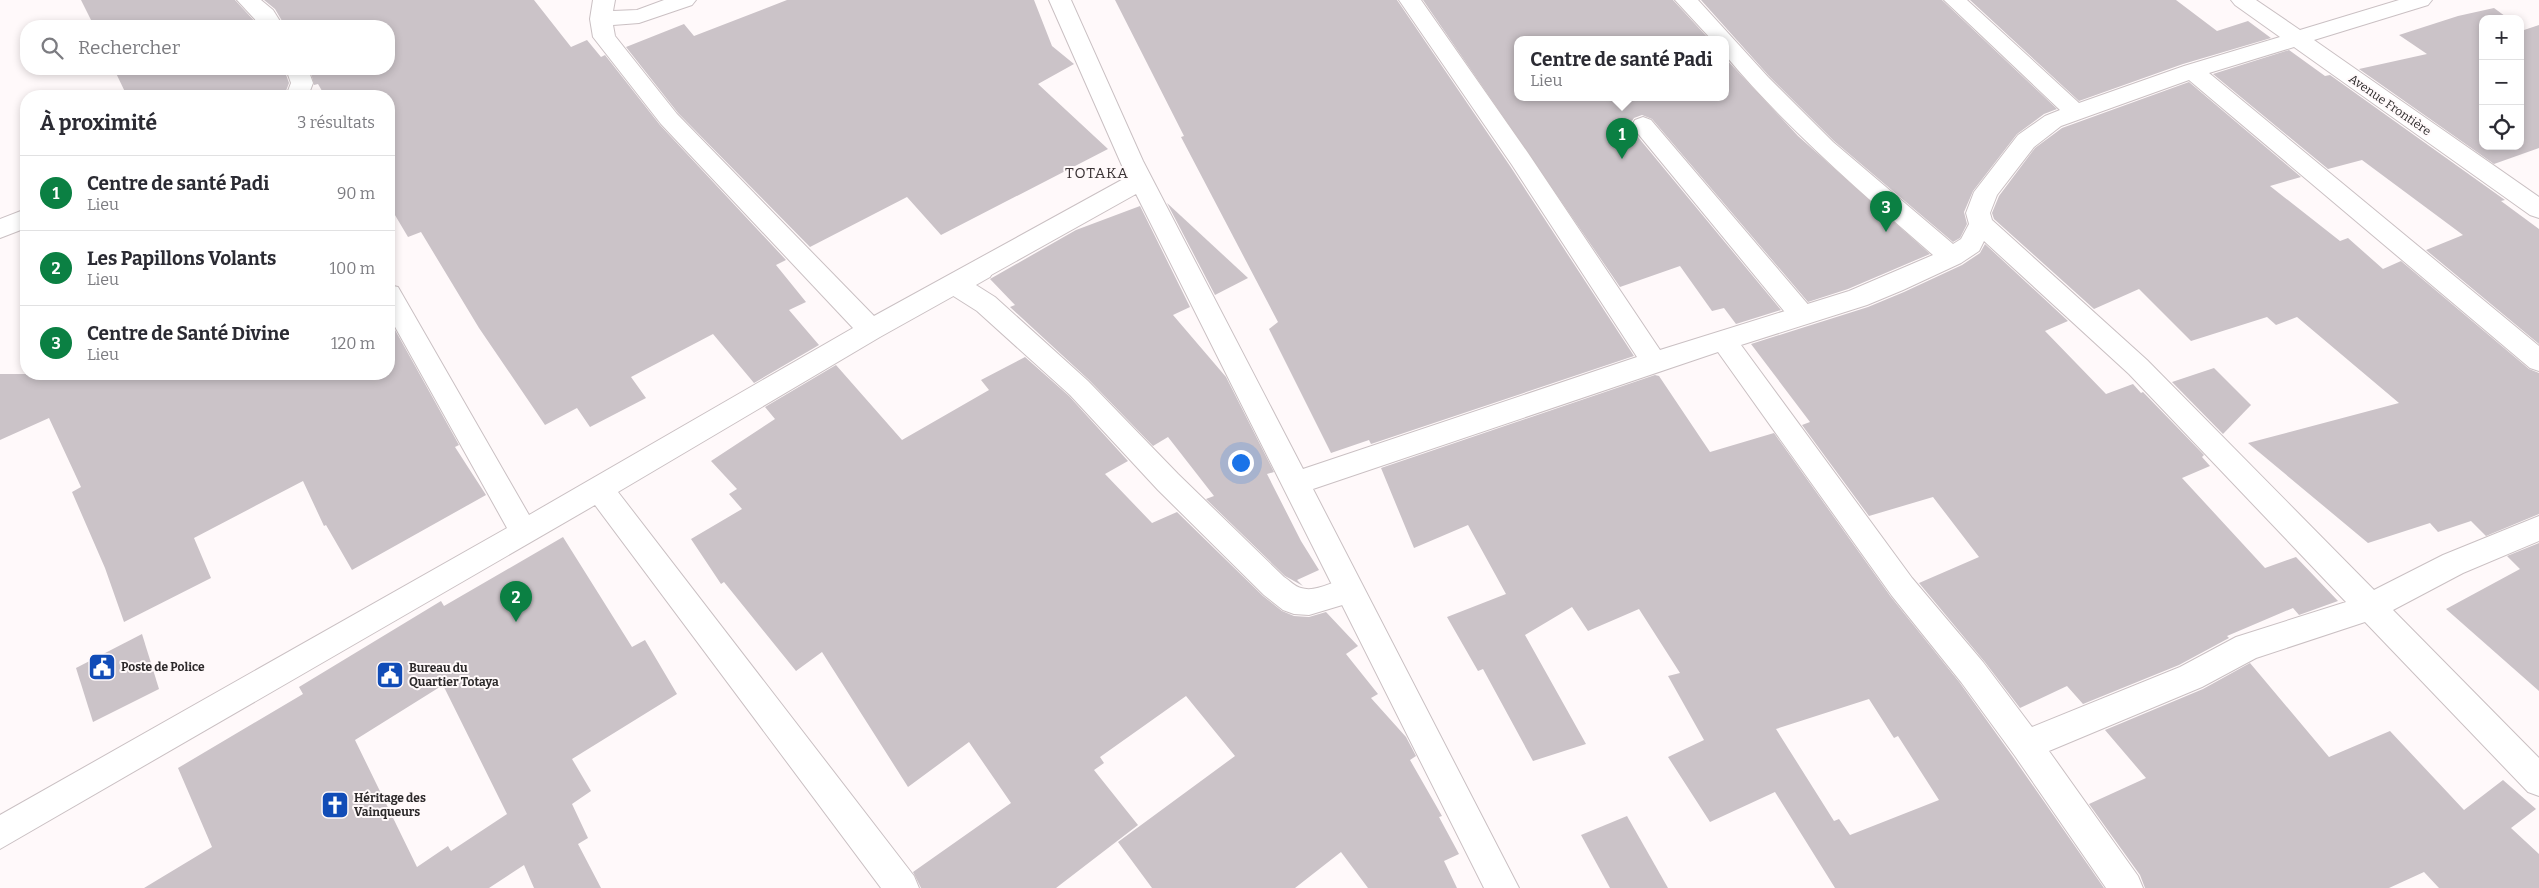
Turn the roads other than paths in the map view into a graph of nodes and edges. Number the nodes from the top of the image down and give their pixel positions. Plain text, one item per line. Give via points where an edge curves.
1 (248, 0) edge
2 (685, 0) edge
3 (1060, 0) edge
4 (1410, 0) edge
5 (1686, 0) edge
6 (1955, 0) edge
7 (2242, 0) edge
8 (2421, 0) edge
9 (602, 10) edge
10 (268, 20) edge
11 (1720, 36) edge
12 (2297, 40) junction
13 (1729, 46) edge
14 (2192, 71) junction
15 (299, 75) edge
16 (299, 90) edge
17 (2074, 112) junction
18 (1643, 124) dead end
19 (1141, 180) junction
20 (2539, 209) edge
21 (20, 221) edge
22 (1980, 224) junction
23 (0, 230) edge
24 (1952, 257) junction
25 (395, 305) edge
26 (1802, 315) junction
27 (871, 330) junction
28 (1723, 339) junction
29 (2539, 360) edge
30 (1654, 362) junction
31 (1297, 483) junction
32 (599, 489) junction
33 (2539, 528) edge
34 (524, 532) junction
35 (1349, 591) junction
36 (2371, 607) junction
37 (2026, 745) junction
38 (2539, 782) edge
39 (0, 833) edge
40 (902, 888) edge
41 (1502, 888) edge
42 (2126, 888) edge

1 - 10 street
2 - 9 street via 639,16
3 - 19 street
4 - 30 street
5 - 11 street
6 - 17 street
7 - 12 street, Avenue Frontière
8 - 12 street
9 - 27 street via 604,37 669,119
12 - 14 street
12 - 20 street, Avenue Frontière
13 - 24 street via 1826,148
14 - 17 street
14 - 29 street
15 - 16 street via 302,82
17 - 22 street via 2053,120 2026,141 1986,192 1978,212
18 - 26 street
19 - 27 street
19 - 31 street
19 - 35 street via 956,285 986,304 1079,388 1168,482 1274,586 1294,600 1309,602
21 - 23 street
22 - 24 street via 1970,245
22 - 36 street via 2138,367
24 - 26 street via 1858,298
25 - 34 street
26 - 28 street
27 - 32 street
28 - 30 street
28 - 37 street via 1902,587 1972,672
30 - 31 street
31 - 35 street
32 - 34 street
32 - 40 street
33 - 36 street via 2477,553
34 - 39 street
35 - 41 street
36 - 37 street via 2247,647 2191,677
36 - 38 street
37 - 42 street

